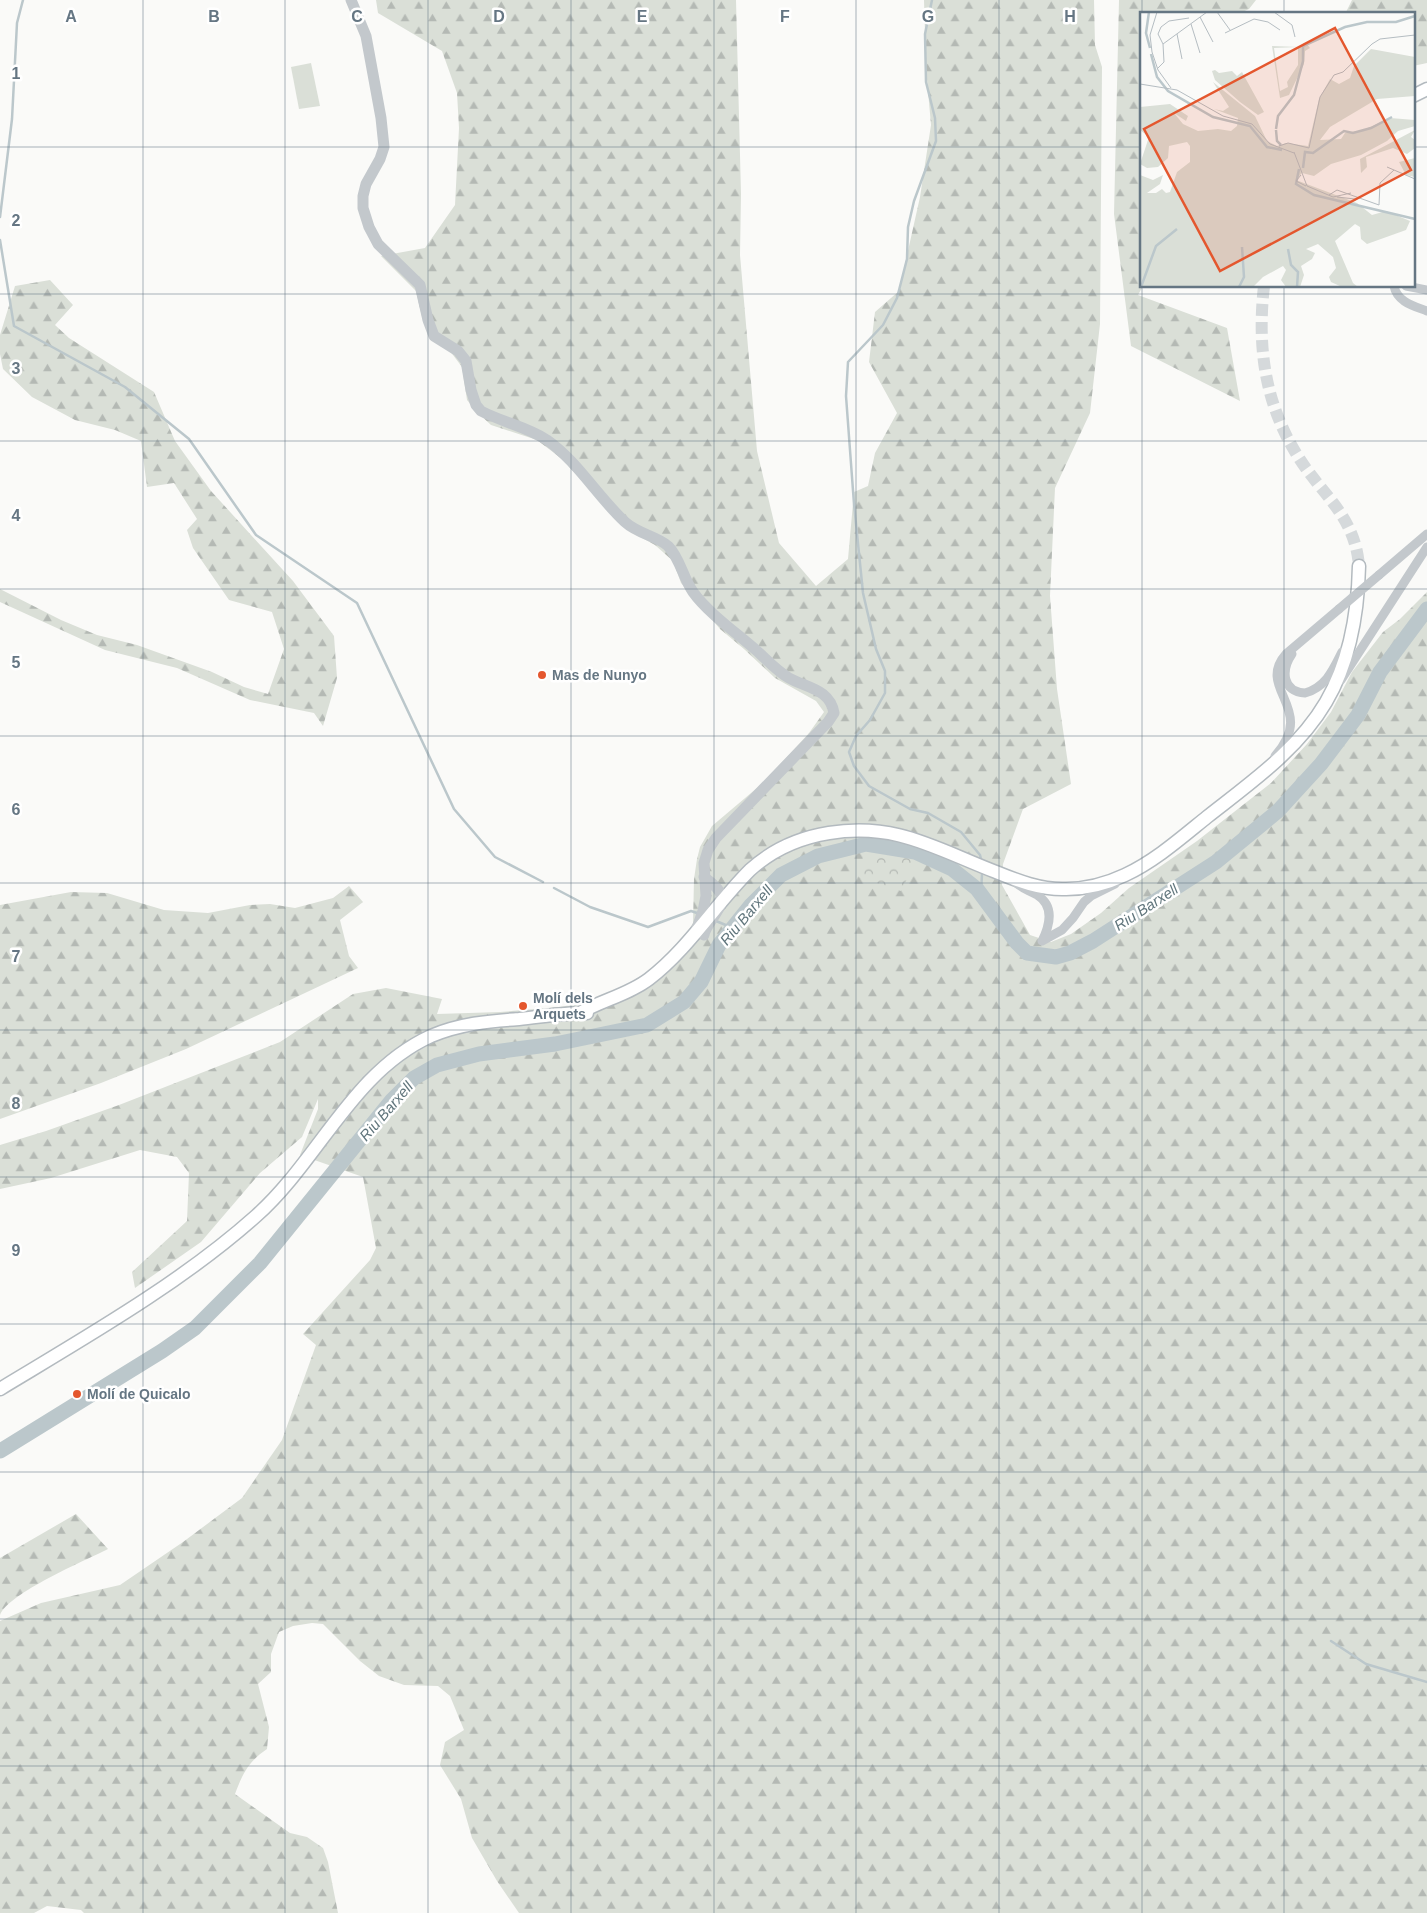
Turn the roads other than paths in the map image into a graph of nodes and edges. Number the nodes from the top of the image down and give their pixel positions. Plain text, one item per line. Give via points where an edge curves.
1 (351, 0) edge
2 (1427, 89) edge
3 (1414, 96) edge
4 (1395, 288) edge
5 (1414, 288) edge
6 (1427, 290) edge
7 (1427, 311) edge
8 (1427, 534) edge
9 (1427, 547) edge
10 (1358, 566) tunnel mouth
11 (1352, 631) junction
12 (1297, 646) junction
13 (1325, 703) junction
14 (1249, 784) junction
15 (808, 837) junction
16 (1125, 875) junction
17 (704, 877) junction
18 (1012, 878) junction
19 (750, 881) junction
20 (706, 896) junction
21 (720, 897) junction
22 (1050, 919) junction
23 (1062, 930) junction
24 (700, 934) junction
25 (0, 1388) edge

1 - 17 street via 366,36 384,147 366,184 364,208 369,227 378,244 420,285 434,336 458,351 466,361 476,405 481,412 545,439 559,450 626,522 669,548 693,592 707,607 788,677 827,696 833,706 834,713 828,722 716,838 708,850
2 - 3 main road
4 - 7 street via 1399,298
5 - 6 street
8 - 12 street, bridge
9 - 13 street
10 - 11 main road via 1358,598
11 - 12 street via 1328,678 1306,693 1290,686 1284,676 1285,666
11 - 13 main road via 1341,670
12 - 14 street via 1282,658 1276,672 1291,713 1290,733 1281,749
13 - 14 main road via 1291,747
14 - 16 main road via 1166,849
15 - 18 main road via 845,831 884,831 917,840
15 - 19 main road
15 - 21 main road via 796,840 761,860
16 - 18 main road via 1074,889 1050,888
16 - 23 street via 1084,902
17 - 20 street
17 - 21 street
18 - 22 street via 1021,889 1044,901
19 - 21 street via 740,885 726,902
19 - 24 main road
20 - 21 street via 715,904
20 - 24 street
21 - 24 main road
22 - 23 street
22 - 23 street via 1042,941
24 - 25 main road via 676,966 650,986 620,1002 590,1013 472,1024 432,1036 404,1051 368,1081 288,1183 245,1225 133,1306

